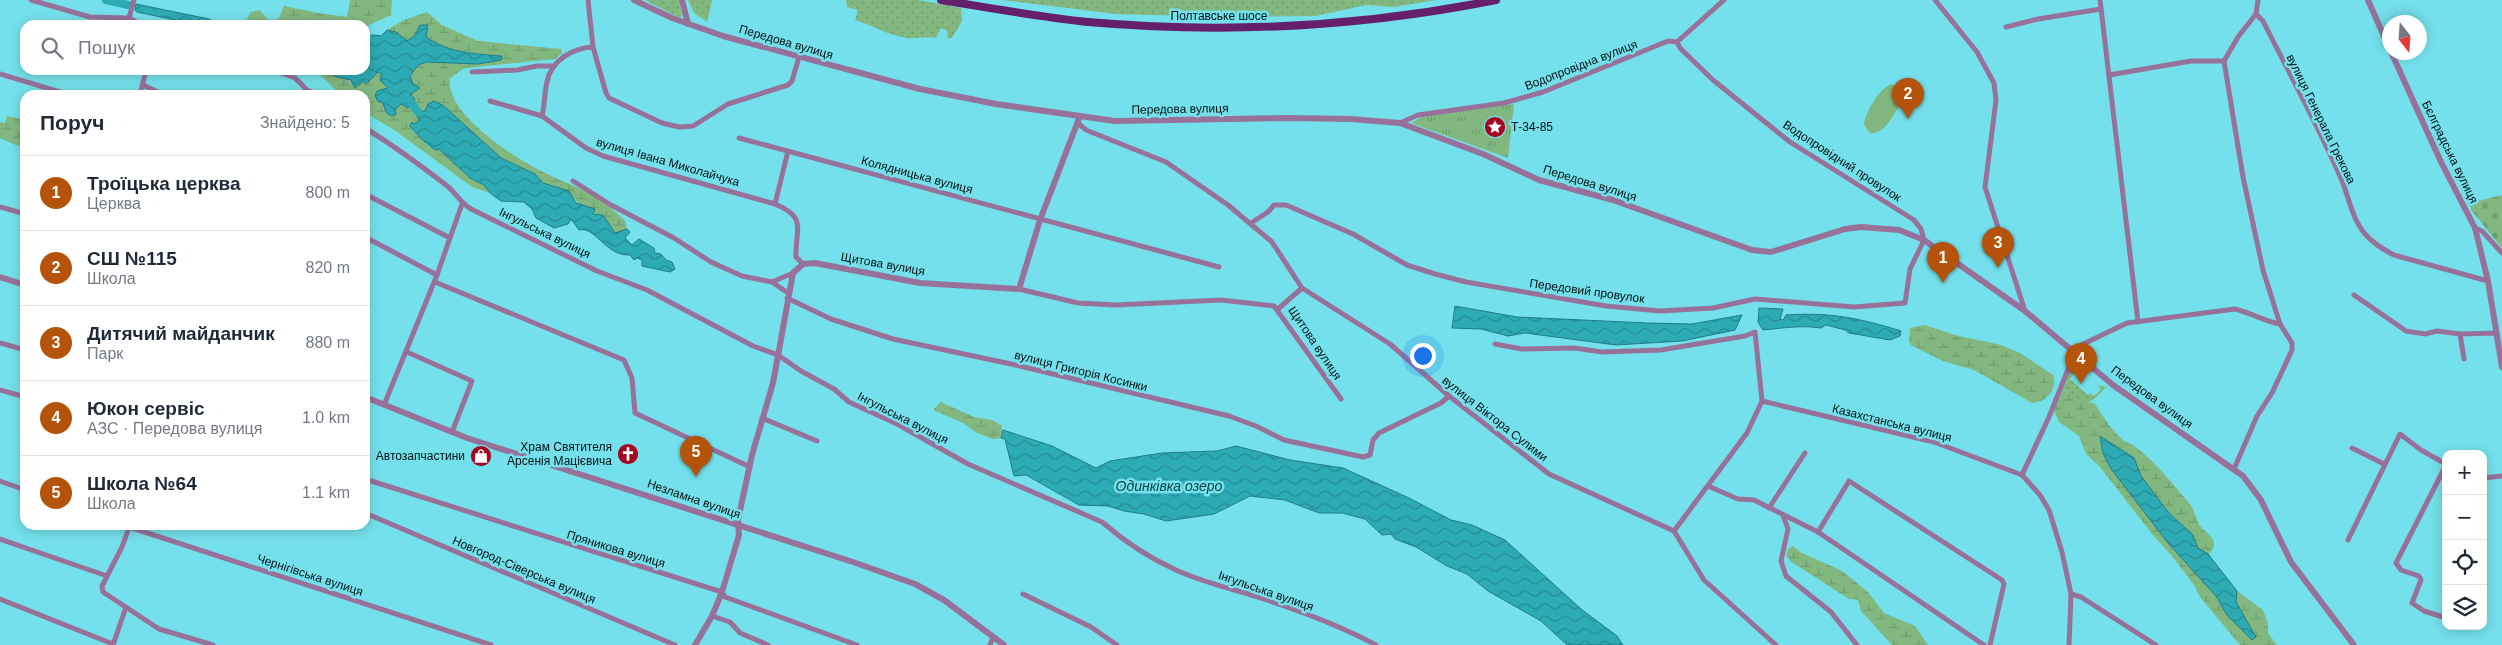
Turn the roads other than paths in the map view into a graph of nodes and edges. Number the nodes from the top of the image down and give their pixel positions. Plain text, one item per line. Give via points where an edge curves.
1 (31, 0) edge
2 (134, 0) edge
3 (588, 0) edge
4 (634, 0) edge
5 (682, 0) edge
6 (941, 0) edge
7 (1496, 0) edge
8 (1724, 0) edge
9 (1935, 0) edge
10 (2100, 0) edge
11 (2258, 0) edge
12 (2368, 0) edge
13 (2101, 9) junction
14 (2256, 14) junction
15 (129, 18) junction
16 (133, 20) edge
17 (688, 24) junction
18 (2006, 27) dead end
19 (2382, 32) edge
20 (1677, 42) junction
21 (593, 47) junction
22 (799, 57) junction
23 (2394, 60) edge
24 (2224, 62) junction
25 (554, 66) junction
26 (472, 72) dead end
27 (0, 74) edge
28 (145, 75) edge
29 (286, 75) edge
30 (2109, 75) junction
31 (143, 85) junction
32 (53, 90) edge
33 (142, 90) edge
34 (154, 90) edge
35 (307, 90) edge
36 (490, 101) dead end
37 (542, 116) junction
38 (1079, 120) junction
39 (1400, 123) junction
40 (370, 131) edge
41 (740, 138) dead end
42 (788, 151) junction
43 (574, 182) dead end
44 (370, 197) edge
45 (462, 204) junction
46 (776, 204) junction
47 (0, 207) edge
48 (20, 213) edge
49 (1040, 220) junction
50 (1252, 223) junction
51 (2475, 228) junction
52 (450, 238) junction
53 (370, 240) edge
54 (1924, 240) junction
55 (2502, 253) edge
56 (803, 264) junction
57 (1219, 267) dead end
58 (793, 273) junction
59 (437, 275) junction
60 (0, 277) edge
61 (2488, 281) junction
62 (434, 282) junction
63 (772, 282) junction
64 (20, 283) edge
65 (1302, 288) junction
66 (1018, 289) junction
67 (788, 295) junction
68 (2354, 295) dead end
69 (1278, 309) junction
70 (2025, 311) junction
71 (2138, 322) junction
72 (2280, 324) junction
73 (2497, 333) junction
74 (2460, 334) junction
75 (0, 343) edge
76 (1496, 344) dead end
77 (20, 349) edge
78 (2501, 349) edge
79 (407, 352) junction
80 (2076, 353) junction
81 (778, 355) junction
82 (2464, 359) dead end
83 (2502, 366) edge
84 (0, 390) edge
85 (20, 396) edge
86 (1449, 396) junction
87 (1341, 399) dead end
88 (370, 400) edge
89 (1762, 401) junction
90 (384, 405) junction
91 (762, 418) junction
92 (452, 432) junction
93 (818, 441) dead end
94 (2352, 448) dead end
95 (1805, 453) dead end
96 (2442, 463) edge
97 (2384, 464) junction
98 (750, 467) junction
99 (2234, 469) junction
100 (2442, 473) edge
101 (2022, 475) junction
102 (2502, 476) edge
103 (2487, 478) edge
104 (0, 481) edge
105 (370, 482) edge
106 (1708, 486) junction
107 (20, 488) edge
108 (1769, 508) junction
109 (1783, 514) junction
110 (370, 515) edge
111 (738, 526) junction
112 (128, 530) edge
113 (142, 530) edge
114 (1674, 531) junction
115 (1818, 532) junction
116 (0, 539) edge
117 (2348, 540) dead end
118 (106, 576) junction
119 (722, 592) junction
120 (1023, 594) dead end
121 (2071, 594) junction
122 (0, 600) edge
123 (126, 607) junction
124 (712, 616) junction
125 (2442, 617) edge
126 (994, 637) junction
127 (113, 644) edge
128 (213, 645) edge
129 (491, 645) edge
130 (675, 645) edge
131 (695, 645) edge
132 (768, 645) edge
133 (857, 645) edge
134 (990, 645) edge
135 (1004, 645) edge
136 (1118, 645) edge
137 (1376, 645) edge
138 (1776, 645) edge
139 (1857, 645) edge
140 (1984, 645) edge
141 (1990, 645) edge
142 (2069, 645) edge
143 (2156, 645) edge
144 (2354, 645) edge

1 - 15 street via 90,17
2 - 15 street
3 - 21 street
4 - 17 street, Передова вулиця
5 - 17 street
6 - 7 main road, Полтавське шосе via 1086,22 1188,28 1345,23
8 - 20 street, Водопровідна вулиця
9 - 70 street via 1976,52 1994,83 1996,100 1985,187
10 - 13 street
11 - 14 street
12 - 19 street, Бєлградська вулиця
13 - 18 street
13 - 30 street
14 - 24 street
14 - 61 street, вулиця Генерала Грекова via 2263,21 2298,88 2341,178 2356,220 2367,236 2380,248 2394,254
15 - 16 street
17 - 22 street, Передова вулиця
20 - 39 street, Водопровідна вулиця via 1668,41 1543,92 1509,102 1418,115
20 - 54 street, Водопровідний провулок via 1713,80 1790,142 1914,220
21 - 22 street via 609,98 662,123 679,127 693,126 728,104 788,85
21 - 25 street via 579,48
22 - 38 street, Передова вулиця via 920,89
23 - 51 street, Бєлградська вулиця
24 - 30 street via 2190,62
24 - 72 street via 2243,177 2263,270
25 - 26 street
25 - 37 street via 547,79
27 - 32 street
28 - 31 street
29 - 35 street
30 - 71 street
31 - 33 street
31 - 34 street
36 - 37 street, вулиця Івана Миколайчука
37 - 46 street, вулиця Івана Миколайчука via 586,148 603,156
38 - 39 street, Передова вулиця via 1157,122 1288,118
38 - 49 street
38 - 50 street, вулиця Віктора Сулими via 1086,130 1166,162
39 - 54 street, Передова вулиця via 1546,182 1613,200 1752,250 1771,252 1861,227 1899,230
40 - 45 street, Інгульська вулиця via 428,170 457,194
41 - 42 street, Колядницька вулиця
42 - 46 street
42 - 49 street, Колядницька вулиця
43 - 63 street via 682,242 711,262 742,276
44 - 52 street
45 - 52 street
45 - 81 street, Інгульська вулиця via 598,271 647,290 753,346
46 - 56 street, вулиця Івана Миколайчука via 795,215 798,223 796,257
47 - 48 street
49 - 57 street, Колядницька вулиця
49 - 66 street
50 - 54 street, Передовий провулок via 1274,205 1286,205 1354,234 1407,265 1443,276 1606,306 1660,311 1713,308 1755,299 1854,306 1903,304 1910,269
50 - 65 street, вулиця Віктора Сулими via 1272,242
51 - 55 street, Бєлградська вулиця via 2482,231
51 - 61 street
52 - 59 street
53 - 59 street
54 - 70 street, Передова вулиця
56 - 58 street
56 - 66 street, Щитова вулиця via 815,263 920,283
58 - 63 street
58 - 67 street
59 - 62 street
60 - 64 street
61 - 73 street
62 - 79 street
62 - 98 street via 624,360 632,378 635,413
63 - 67 street, вулиця Григорія Косинки
65 - 69 street
65 - 86 street, вулиця Віктора Сулими via 1390,344
66 - 69 street, Щитова вулиця via 1078,303 1144,305 1167,301 1221,300 1265,304
67 - 81 street
67 - 86 street, вулиця Григорія Косинки via 831,319 893,339 1229,416 1277,438 1356,456 1370,455 1373,440 1379,432 1441,403
68 - 74 street via 2406,332
69 - 87 street, Щитова вулиця
70 - 80 street, Передова вулиця
71 - 72 street via 2235,309
71 - 80 street via 2127,323 2105,333 2077,347
72 - 99 street via 2292,343 2292,350 2257,416
73 - 74 street
73 - 78 street
74 - 82 street
75 - 77 street
76 - 89 street via 1522,349 1574,348 1602,352 1662,350 1755,332
78 - 83 street
79 - 90 street
79 - 92 street via 472,381
80 - 99 street, Передова вулиця via 2113,385
80 - 101 street
81 - 91 street
81 - 137 street, Інгульська вулиця via 834,389 848,402 897,424 968,464 1102,522 1174,570 1270,601
84 - 85 street
86 - 114 street, вулиця Віктора Сулими via 1549,474
88 - 90 street, Незламна вулиця
89 - 101 street, Казахстанська вулиця via 1934,442
89 - 106 street via 1747,433
90 - 92 street, Незламна вулиця
91 - 93 street
91 - 98 street
92 - 111 street, Незламна вулиця
94 - 97 street
95 - 108 street
96 - 97 street via 2400,434
97 - 117 street
98 - 111 street
99 - 144 street, Передова вулиця via 2261,500 2295,569
100 - 125 street via 2396,563 2401,570 2419,576 2421,580 2412,604
101 - 121 street, Казахстанська вулиця via 2049,510
102 - 103 street
104 - 107 street
105 - 119 street, Пряникова вулиця
106 - 108 street
106 - 114 street
108 - 109 street
109 - 115 street
109 - 139 street via 1788,529 1781,561 1786,576 1831,612
110 - 130 street, Новгород-Сіверська вулиця
111 - 119 street via 739,535
111 - 126 street, Незламна вулиця via 915,584 944,600
112 - 118 street
113 - 129 street, Чернігівська вулиця
114 - 138 street via 1704,580
115 - 140 street
115 - 141 street via 1849,482 2002,580 2004,584
116 - 118 street
118 - 123 street via 102,586 104,592
119 - 124 street
119 - 133 street, Пряникова вулиця via 725,597
120 - 136 street via 1091,627
121 - 142 street, Казахстанська вулиця
121 - 143 street via 2081,597
122 - 127 street
123 - 127 street
123 - 128 street via 159,629
124 - 131 street
124 - 132 street via 730,622 740,633
126 - 134 street
126 - 135 street, Незламна вулиця

